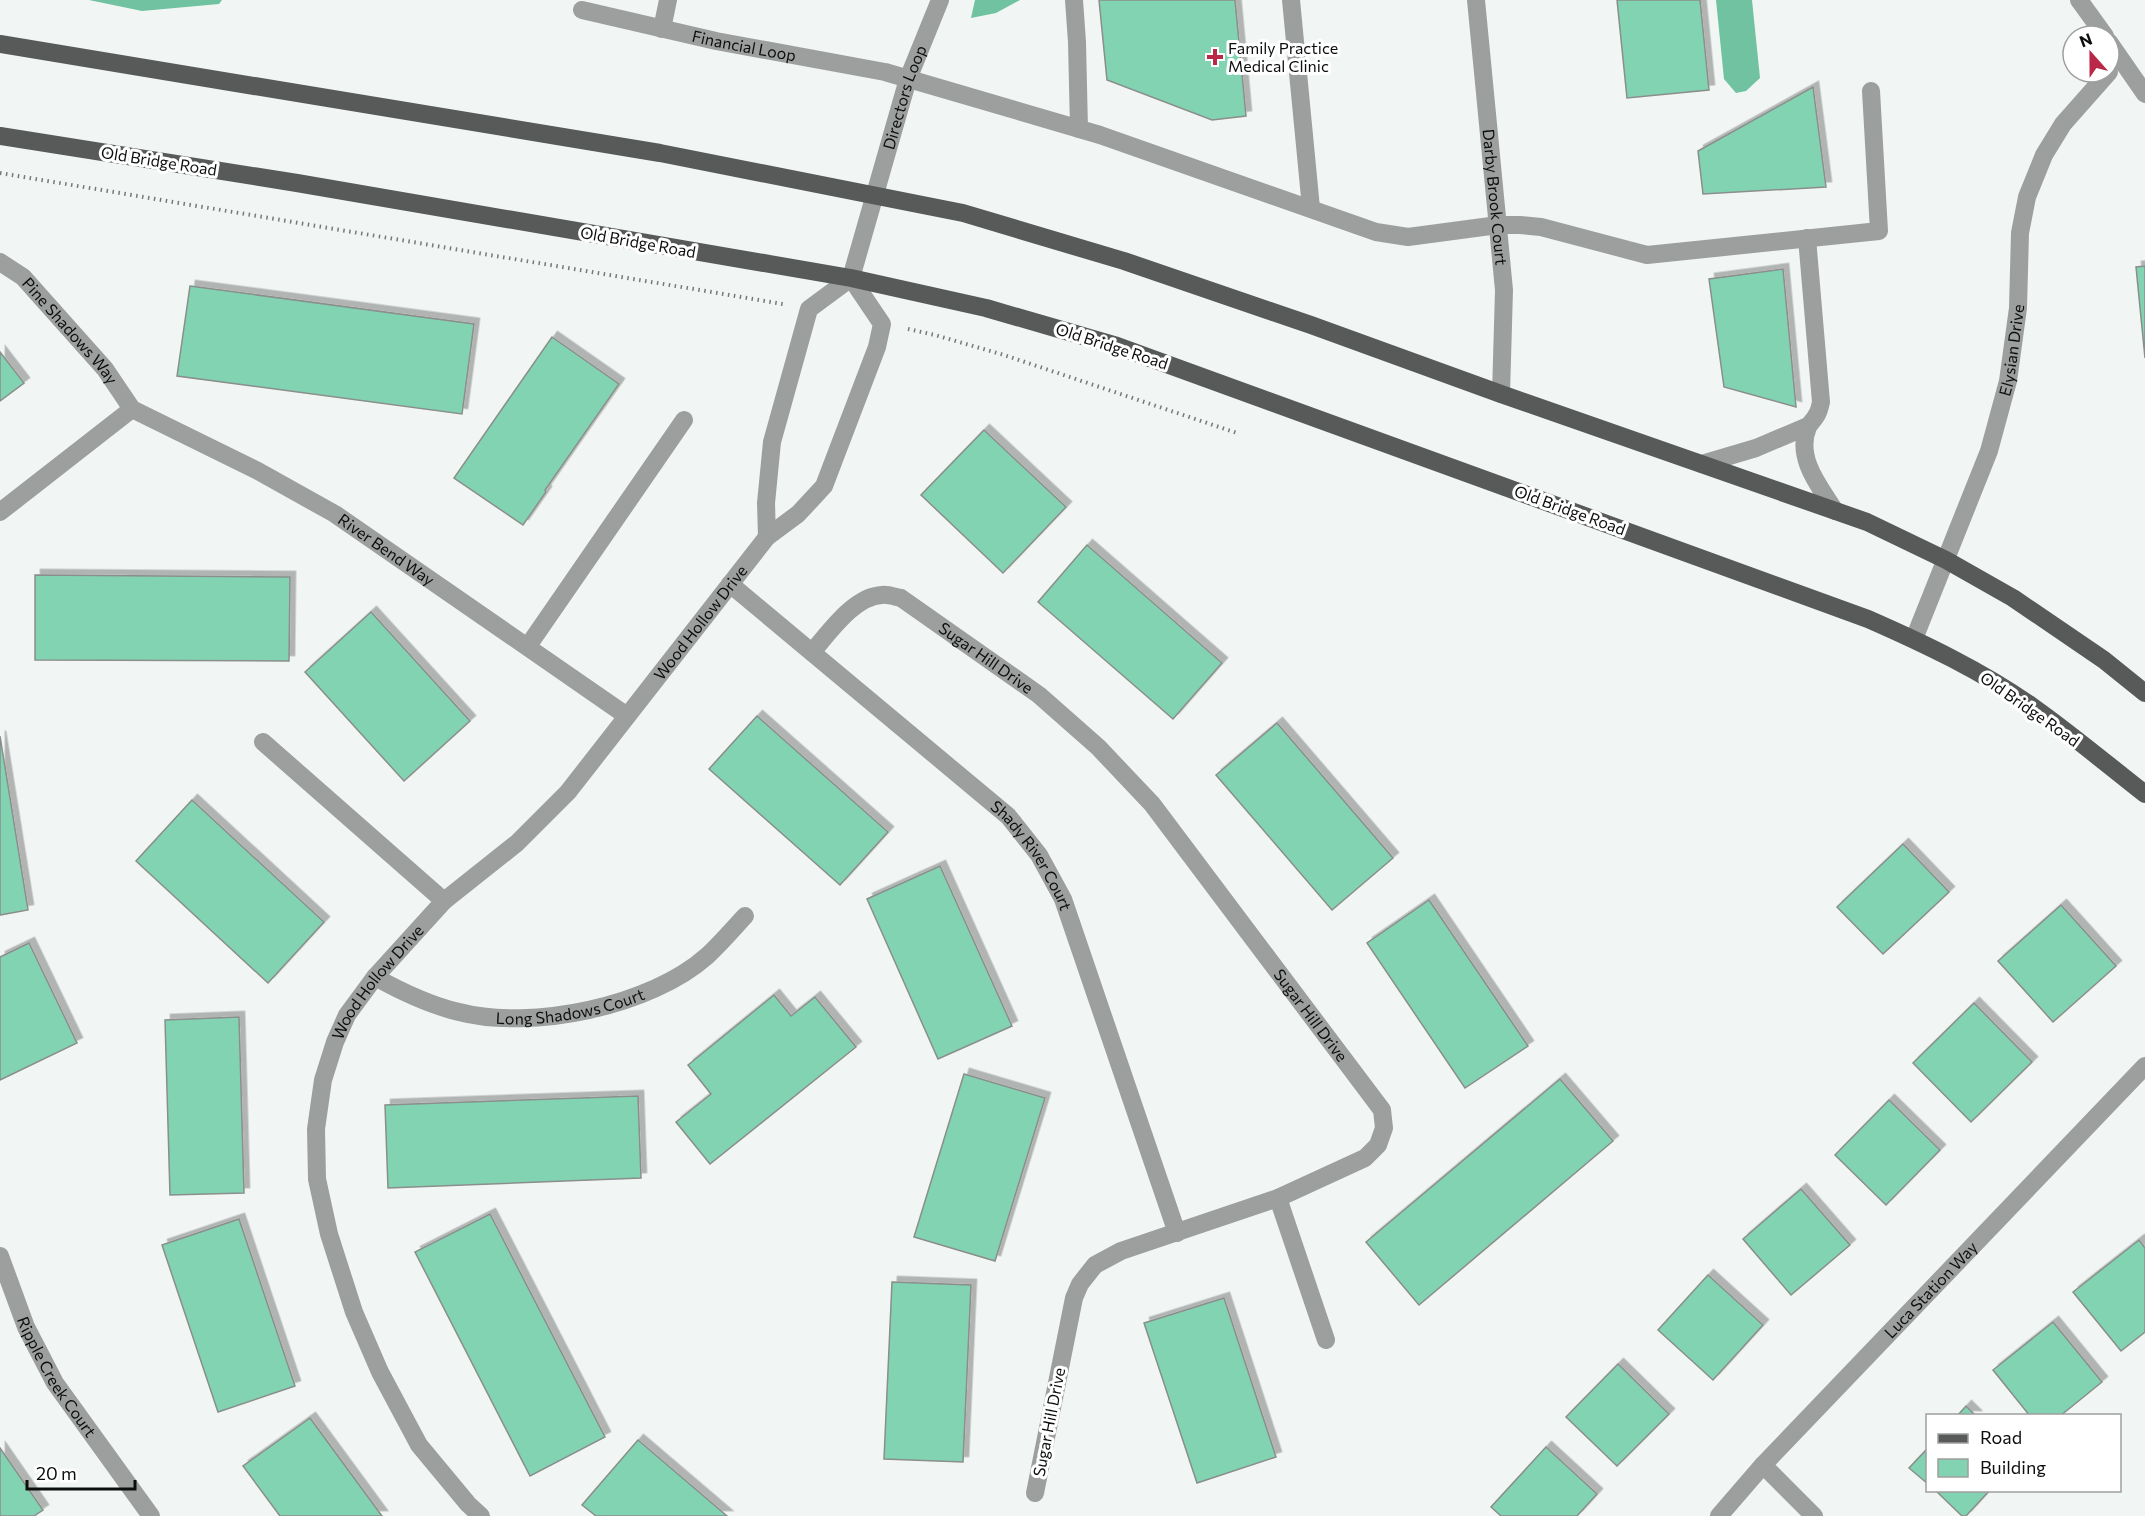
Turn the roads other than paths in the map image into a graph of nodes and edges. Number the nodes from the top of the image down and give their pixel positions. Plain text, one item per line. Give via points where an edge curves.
1 (668, 0) edge
2 (940, 0) edge
3 (1074, 0) edge
4 (1291, 0) edge
5 (1476, 0) edge
6 (2079, 0) edge
7 (582, 10) dead end
8 (2096, 24) edge
9 (662, 29) junction
10 (0, 44) edge
11 (2121, 74) edge
12 (908, 79) junction
13 (2099, 84) edge
14 (1871, 91) dead end
15 (2145, 94) edge
16 (1079, 129) junction
17 (0, 136) edge
18 (874, 195) junction
19 (1311, 208) junction
20 (1498, 225) junction
21 (1808, 238) junction
22 (0, 262) edge
23 (851, 278) junction
24 (1500, 394) junction
25 (132, 408) junction
26 (684, 420) dead end
27 (1808, 426) junction
28 (1702, 464) junction
29 (1835, 511) junction
30 (0, 512) edge
31 (767, 537) junction
32 (1946, 560) junction
33 (730, 584) junction
34 (1914, 639) junction
35 (528, 646) junction
36 (812, 652) junction
37 (2145, 693) edge
38 (627, 716) junction
39 (263, 742) dead end
40 (2145, 794) edge
41 (444, 901) junction
42 (745, 916) dead end
43 (375, 977) junction
44 (2145, 1066) edge
45 (1278, 1198) junction
46 (1177, 1233) junction
47 (0, 1256) edge
48 (1326, 1340) dead end
49 (1763, 1465) junction
50 (1035, 1493) dead end
51 (151, 1516) edge
52 (481, 1516) edge
53 (1719, 1516) edge
54 (1814, 1516) edge

1 - 9 street
2 - 12 street, Directors Loop
3 - 16 street
4 - 19 street
5 - 20 street, Darby Brook Court
6 - 8 street
7 - 9 street, Financial Loop
9 - 12 street, Financial Loop
10 - 18 main road via 660,153
11 - 15 street
12 - 16 street, Financial Loop
12 - 18 street, Directors Loop
13 - 32 street, Elysian Drive via 2063,124 2044,155 2027,197 2020,234 2018,308 2008,381 1989,451
14 - 21 street, Financial Loop via 1879,231
16 - 19 street, Financial Loop
17 - 23 main road, Old Bridge Road
18 - 23 street
18 - 24 main road via 963,213 1124,261
19 - 20 street, Financial Loop via 1376,232 1408,237
20 - 21 street, Financial Loop via 1541,227 1647,255
20 - 24 street, Darby Brook Court via 1504,290
21 - 27 street via 1821,402
22 - 25 street, Pine Shadows Way via 23,277 105,369
23 - 31 street via 808,309 772,442
23 - 31 street, Wood Hollow Drive via 882,324 877,347 824,486 798,514
23 - 34 main road, Old Bridge Road via 986,308 1117,346 1853,613
24 - 28 main road
25 - 30 street
25 - 35 street, River Bend Way via 336,514
26 - 35 street
27 - 28 street via 1756,448
27 - 29 street via 1805,447 1810,470
28 - 29 main road
29 - 32 main road
31 - 33 street, Wood Hollow Drive
32 - 34 street, Elysian Drive
32 - 37 main road via 2013,598
33 - 36 street, Shady River Court
33 - 38 street, Wood Hollow Drive
34 - 40 main road, Old Bridge Road via 2033,707
35 - 38 street, River Bend Way
36 - 45 street, Sugar Hill Drive via 864,599 882,594 901,598 1039,695 1098,747 1152,804 1382,1110 1384,1128 1378,1145 1365,1158
36 - 46 street, Shady River Court via 1008,816 1039,855 1063,899
38 - 41 street, Wood Hollow Drive via 568,792 517,843
39 - 41 street
41 - 43 street, Wood Hollow Drive
42 - 43 street, Long Shadows Court via 706,957 668,983 620,1003 569,1014 508,1018 461,1013 416,999
43 - 52 street, Wood Hollow Drive via 347,1015 323,1080 316,1129 317,1179 329,1234 354,1312 380,1372 419,1445
44 - 49 street, Luca Station Way
45 - 46 street, Sugar Hill Drive
45 - 48 street
46 - 50 street, Sugar Hill Drive via 1121,1251 1095,1265 1080,1284
47 - 51 street, Ripple Creek Court via 26,1326 55,1383
49 - 53 street, Luca Station Way
49 - 54 street

